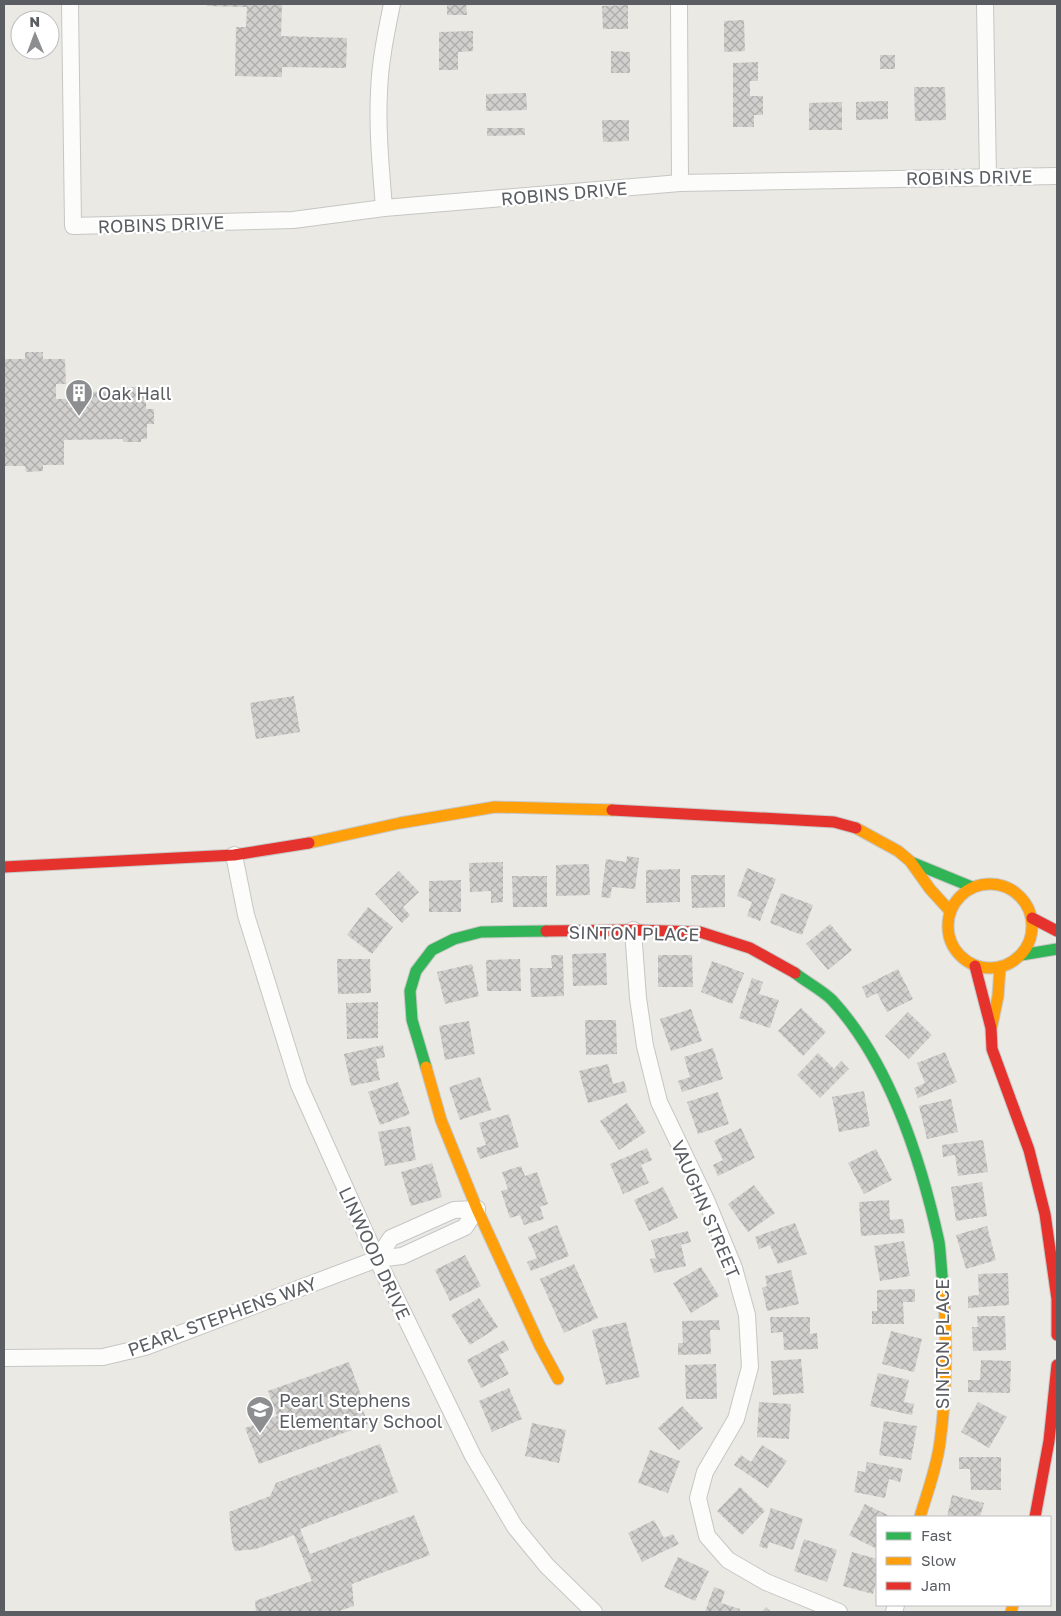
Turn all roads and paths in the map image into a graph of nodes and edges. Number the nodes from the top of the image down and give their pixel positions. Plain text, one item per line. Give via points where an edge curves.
1 (70, 4) edge
2 (392, 4) edge
3 (679, 4) edge
4 (985, 4) edge
5 (1057, 176) edge
6 (988, 177) junction
7 (680, 183) junction
8 (384, 208) junction
9 (234, 855) junction
10 (910, 861) junction
11 (4, 867) edge
12 (972, 887) junction
13 (950, 911) junction
14 (1032, 918) junction
15 (633, 930) junction
16 (1057, 931) edge
17 (1057, 950) edge
18 (1021, 956) junction
19 (975, 966) junction
20 (1000, 967) junction
21 (991, 1028) junction
22 (477, 1209) junction
23 (376, 1259) junction
24 (1057, 1335) edge
25 (4, 1358) edge
26 (1057, 1364) edge
27 (558, 1380) dead end
28 (920, 1516) edge
29 (1035, 1516) edge
30 (594, 1612) edge
31 (839, 1612) edge

1 - 8 street, ROBINS DRIVE via 72,226 293,220
2 - 8 street via 379,91 378,131
3 - 7 street
4 - 6 street
5 - 6 street, ROBINS DRIVE
6 - 7 street, ROBINS DRIVE
7 - 8 street, ROBINS DRIVE
9 - 10 street via 495,807 834,822 859,829
9 - 11 street
9 - 23 street, LINWOOD DRIVE via 246,915 299,1085
10 - 12 street
10 - 13 street
12 - 13 street via 955,901
12 - 14 street via 991,884 1009,888 1028,906
13 - 19 street via 947,924 954,949
14 - 16 street
14 - 18 street via 1032,932
15 - 22 street, SINTON PLACE via 481,932 454,939 432,950 416,971 410,991 412,1020 441,1120
15 - 28 street, SINTON PLACE via 700,932 750,948 831,998 867,1046 899,1110 939,1244 945,1310 946,1375 940,1444
15 - 31 street, VAUGHN STREET via 645,1046 659,1102 707,1202 734,1268 747,1315 750,1367 736,1419 705,1472 698,1498 707,1536 728,1560 766,1582
17 - 18 street
18 - 20 street
19 - 20 street
19 - 21 street
20 - 21 street
21 - 24 street via 992,1049 1029,1150 1045,1214 1057,1299
22 - 23 street, PEARL STEPHENS WAY via 465,1227 402,1256
22 - 27 street, SINTON PLACE
23 - 25 street, PEARL STEPHENS WAY via 145,1347 103,1357
23 - 30 street, LINWOOD DRIVE via 473,1456 515,1527 547,1566
26 - 29 street via 1053,1414

